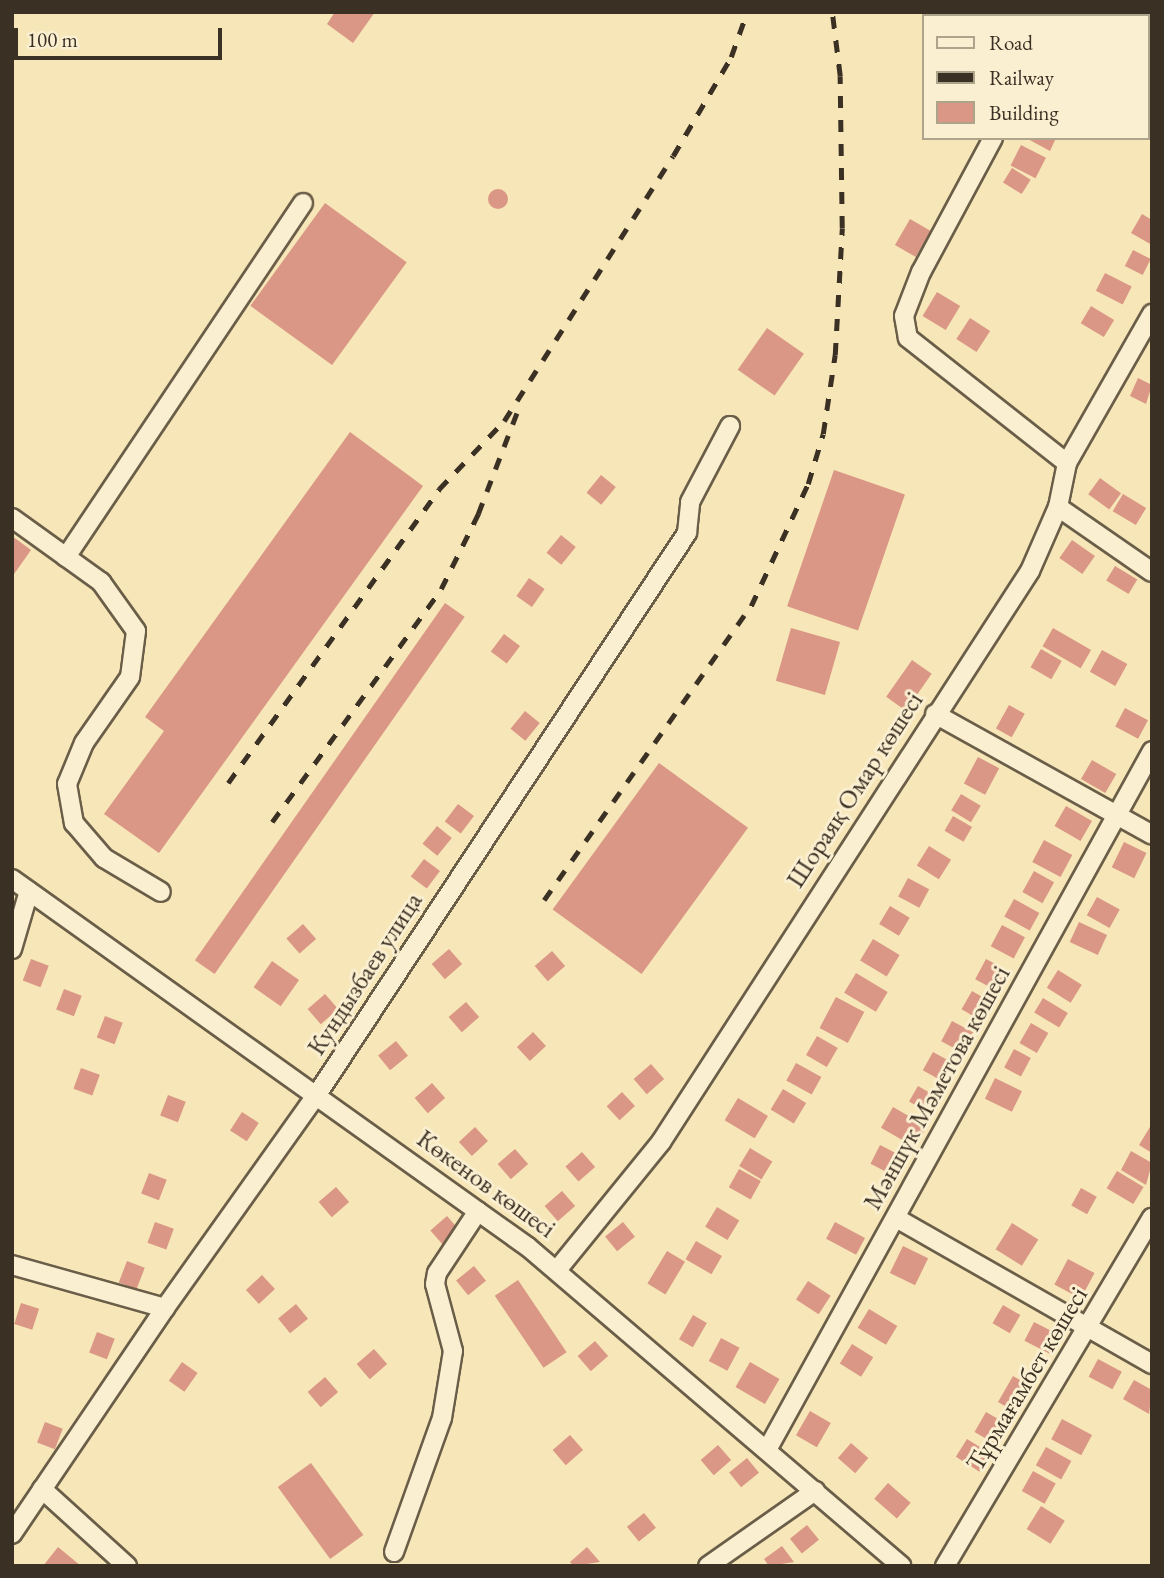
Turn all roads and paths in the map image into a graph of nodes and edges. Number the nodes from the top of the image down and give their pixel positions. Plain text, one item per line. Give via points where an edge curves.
1 (992, 140) edge
2 (303, 203) dead end
3 (1152, 314) edge
4 (730, 426) dead end
5 (1067, 463) junction
6 (1058, 507) junction
7 (12, 518) edge
8 (66, 557) junction
9 (1152, 572) edge
10 (934, 714) junction
11 (1152, 751) edge
12 (1118, 814) junction
13 (1152, 835) edge
14 (12, 879) edge
15 (29, 891) junction
16 (161, 892) dead end
17 (12, 949) edge
18 (318, 1093) junction
19 (478, 1211) junction
20 (896, 1218) junction
21 (1152, 1218) edge
22 (12, 1265) edge
23 (557, 1270) junction
24 (165, 1308) junction
25 (1087, 1330) junction
26 (1152, 1364) edge
27 (767, 1450) junction
28 (42, 1489) junction
29 (815, 1491) junction
30 (12, 1534) edge
31 (394, 1552) dead end
32 (127, 1566) edge
33 (708, 1566) edge
34 (901, 1566) edge
35 (945, 1566) edge

1 - 5 street via 921,272 904,316 908,338
2 - 8 street
3 - 5 street, Шораяқ Омар көшесі
4 - 18 street, Кундызбаев улица via 690,502 687,533
5 - 6 street, Шораяқ Омар көшесі
6 - 9 street
6 - 10 street, Шораяқ Омар көшесі via 1030,570
7 - 8 street
8 - 16 street via 101,582 136,631 130,677 84,743 67,784 74,823 104,858
10 - 12 street
10 - 23 street, Шораяқ Омар көшесі via 660,1142
11 - 12 street, Мәншүк Мәметова көшесі
12 - 13 street
12 - 20 street, Мәншүк Мәметова көшесі
14 - 15 street, Көкенов көшесі
15 - 17 street
15 - 18 street, Көкенов көшесі
18 - 19 street, Көкенов көшесі
18 - 24 street, Кундызбаев улица
19 - 23 street, Көкенов көшесі
19 - 31 street via 437,1273 435,1284 453,1351 442,1418
20 - 25 street
20 - 27 street, Мәншүк Мәметова көшесі
21 - 25 street, Тұрмағамбет көшесі
22 - 24 street
23 - 27 street, Көкенов көшесі
24 - 28 street, Кундызбаев улица
25 - 26 street
25 - 35 street, Тұрмағамбет көшесі
27 - 29 street, Көкенов көшесі
28 - 30 street, Кундызбаев улица
28 - 32 street
29 - 33 street
29 - 34 street, Көкенов көшесі

